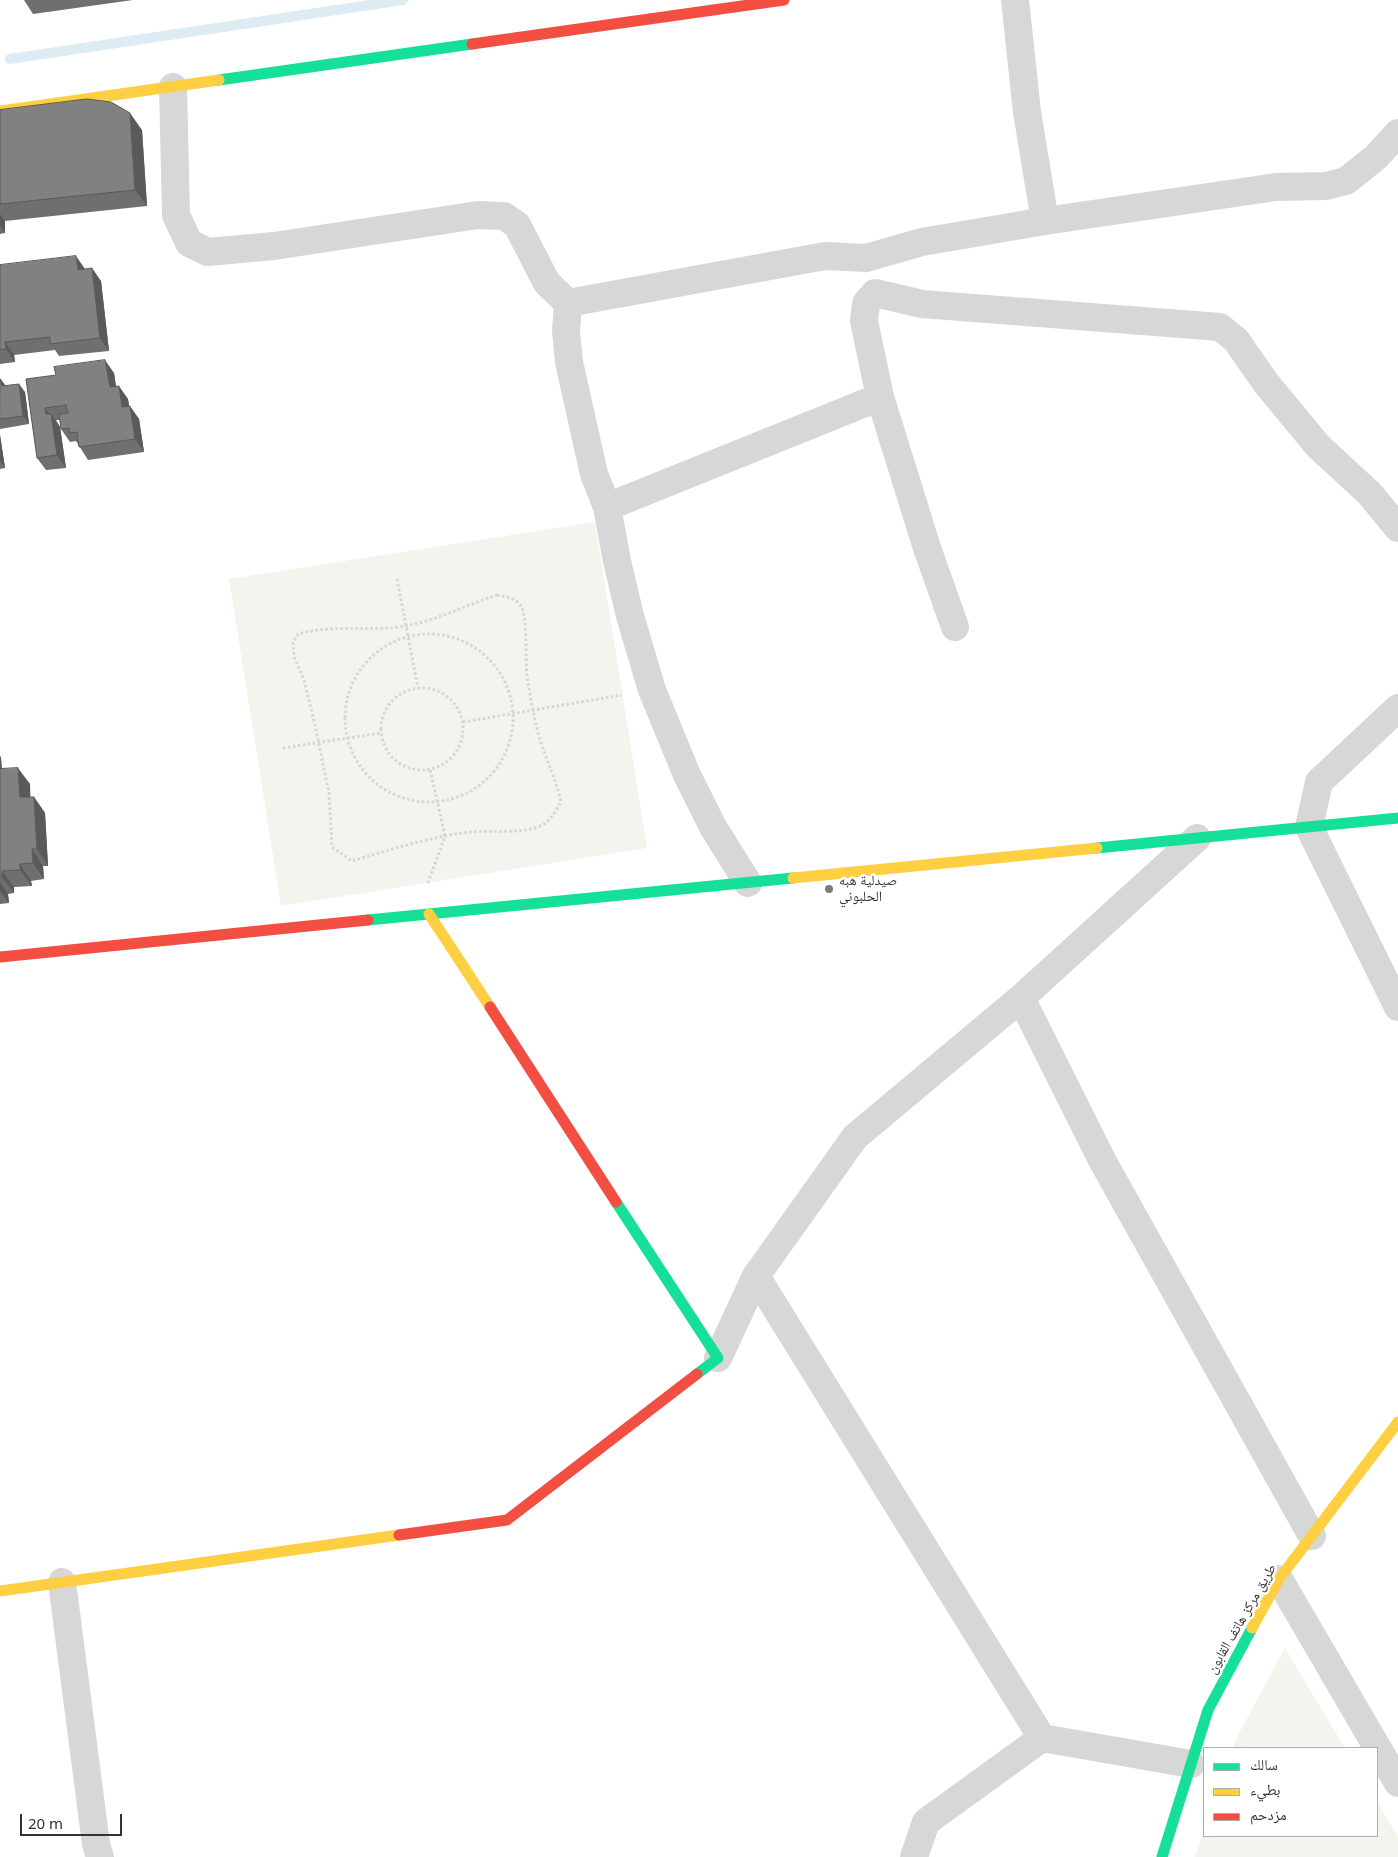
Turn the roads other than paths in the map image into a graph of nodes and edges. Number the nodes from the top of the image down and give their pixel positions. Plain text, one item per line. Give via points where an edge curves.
1 (784, 0) edge
2 (1015, 0) edge
3 (173, 86) junction
4 (0, 111) edge
5 (1398, 133) edge
6 (1045, 221) junction
7 (866, 258) junction
8 (875, 293) junction
9 (568, 303) junction
10 (880, 397) junction
11 (607, 507) junction
12 (1398, 528) edge
13 (955, 627) dead end
14 (1398, 708) edge
15 (1398, 818) edge
16 (1309, 827) junction
17 (1197, 838) junction
18 (748, 883) junction
19 (429, 914) junction
20 (0, 957) edge
21 (1021, 998) junction
22 (1398, 1008) edge
23 (756, 1276) junction
24 (718, 1358) junction
25 (1398, 1422) edge
26 (1312, 1536) junction
27 (1279, 1579) junction
28 (62, 1582) junction
29 (0, 1591) edge
30 (1042, 1738) junction
31 (1377, 1747) edge
32 (1378, 1749) edge
33 (1191, 1764) junction
34 (1398, 1783) edge
35 (100, 1857) edge
36 (914, 1857) edge
37 (1162, 1857) edge

1 - 3 main road
2 - 6 street via 1027,112
3 - 4 main road
3 - 9 street via 176,216 189,243 208,252 274,246 478,215 504,216 517,225 547,283
5 - 6 street via 1376,157 1346,181 1326,186 1276,187
6 - 7 street via 922,242
7 - 8 street
7 - 9 street via 825,256
8 - 10 street via 866,303 864,321
8 - 12 street via 922,304 1220,327 1236,340 1266,383 1318,446 1370,494
9 - 11 street via 569,362 594,474
10 - 11 street
10 - 13 street
11 - 18 street via 630,616 652,690 708,818
14 - 16 street via 1319,782
15 - 16 main road
16 - 17 main road
16 - 22 street
17 - 18 main road
17 - 21 street
18 - 19 main road
19 - 20 main road
19 - 24 main road
21 - 23 street via 855,1137
21 - 26 street via 1102,1160
23 - 24 street
23 - 30 street
24 - 28 main road via 507,1520
25 - 26 main road, طريق مركز هاتف القابون
26 - 27 main road, طريق مركز هاتف القابون
27 - 31 street
27 - 33 main road, طريق مركز هاتف القابون via 1208,1710
28 - 29 main road
28 - 35 street
30 - 33 street
30 - 36 street via 926,1822
32 - 34 street
33 - 37 main road, طريق مركز هاتف القابون

